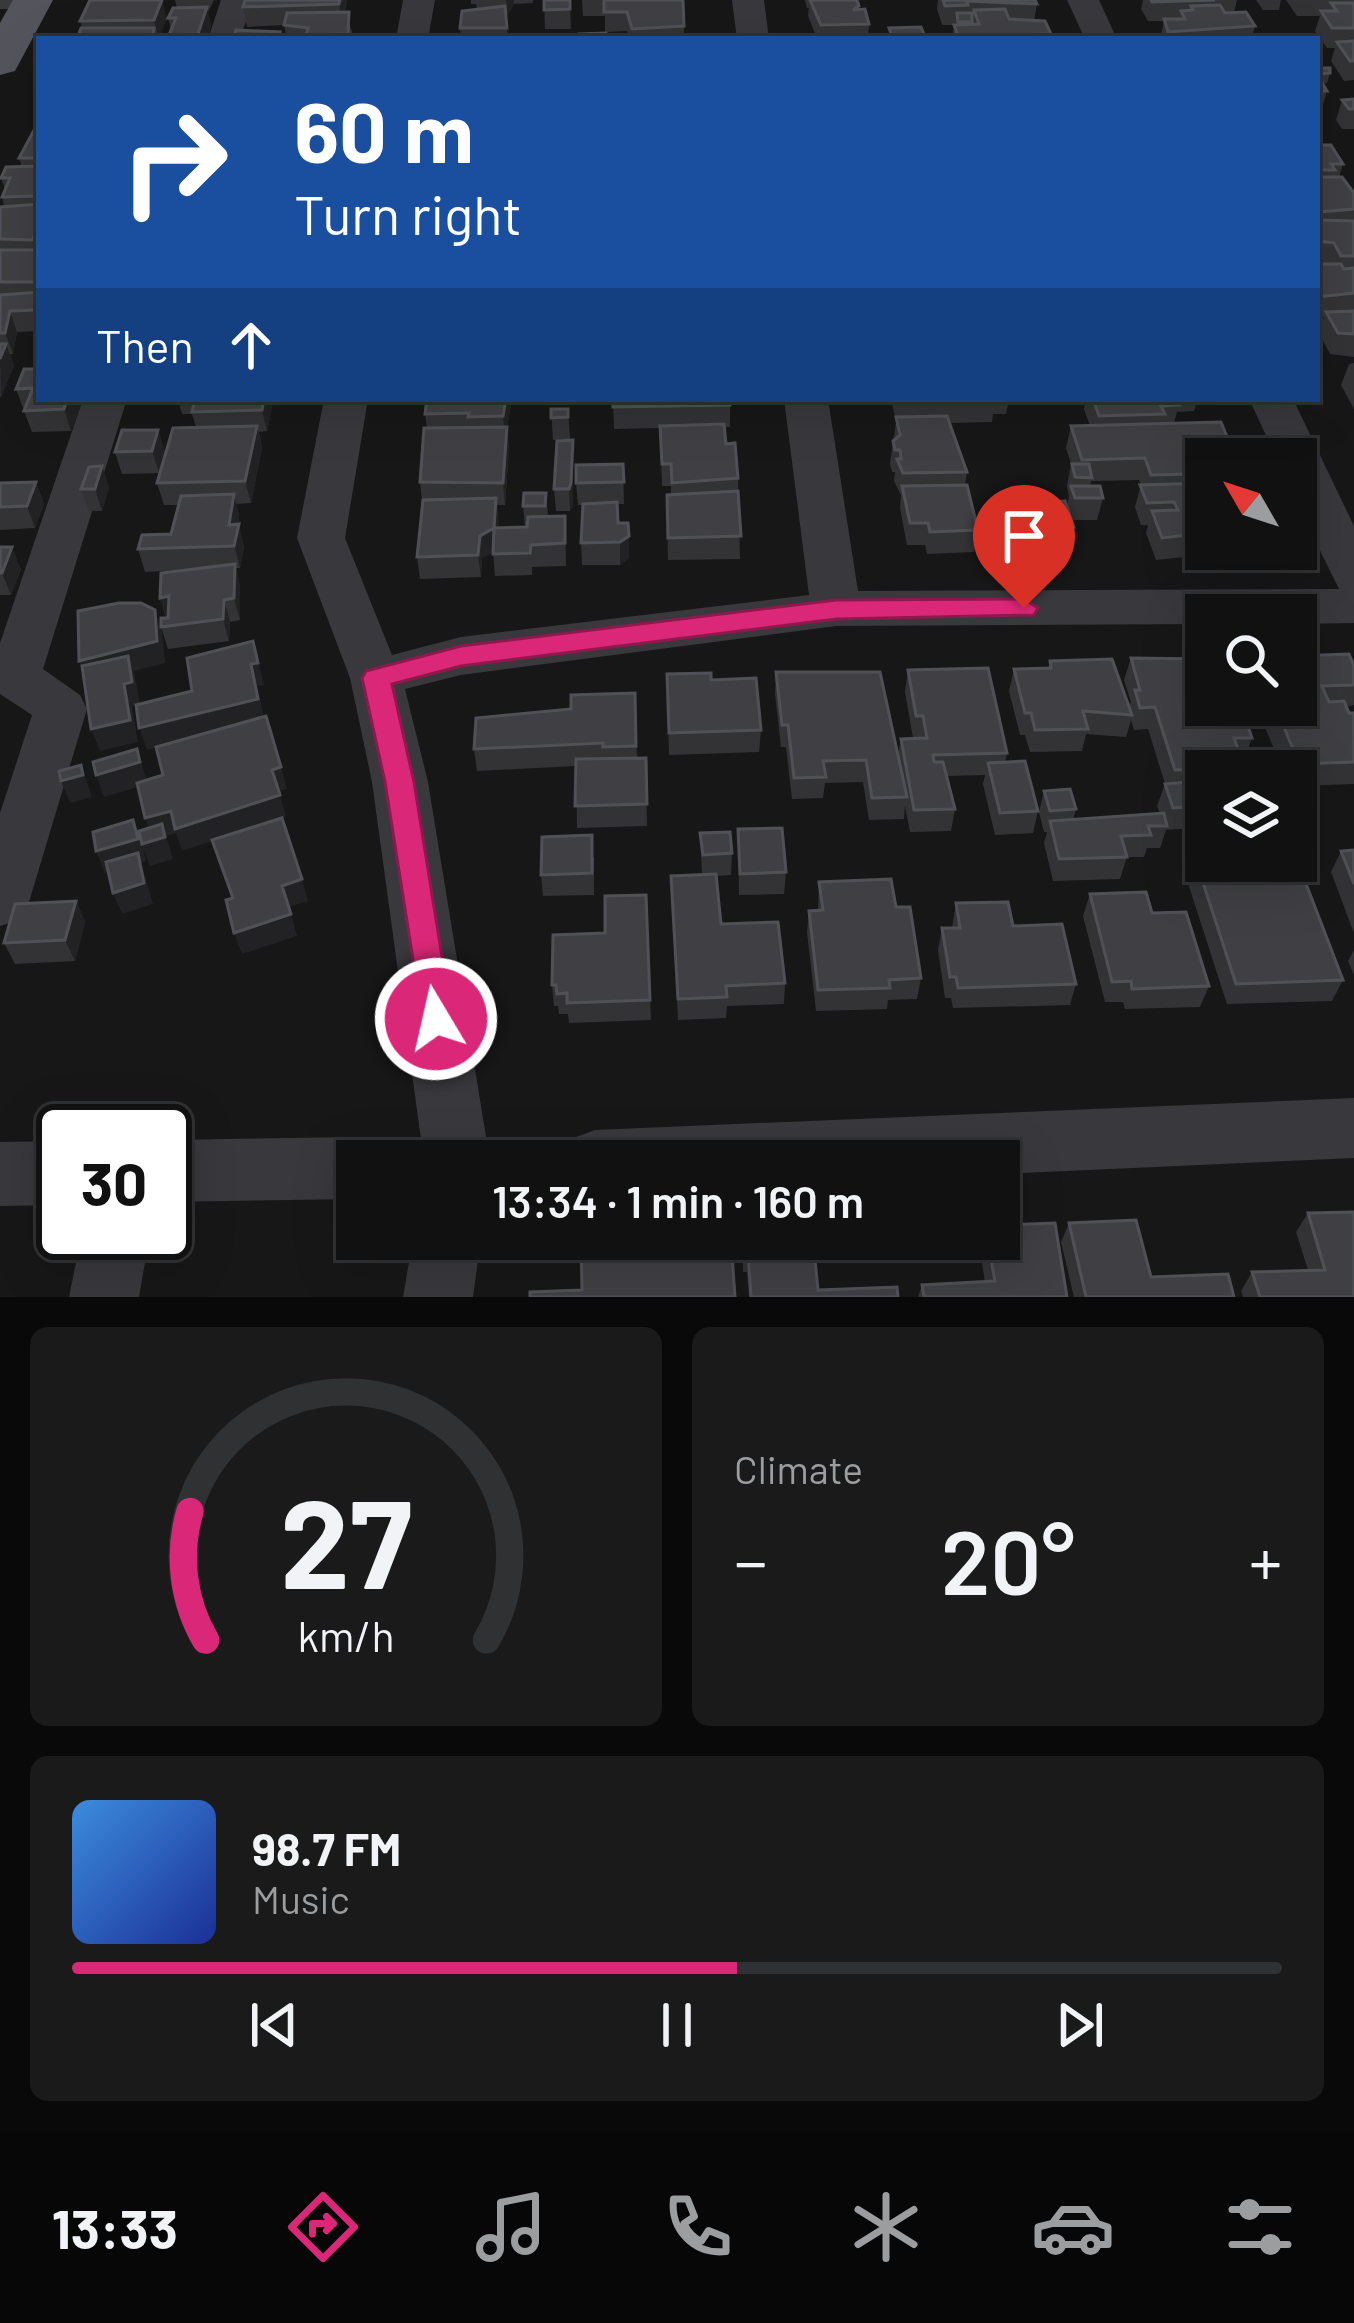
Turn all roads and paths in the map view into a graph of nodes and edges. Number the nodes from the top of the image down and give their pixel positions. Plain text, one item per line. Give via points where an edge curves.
1 (0, 0) edge
2 (33, 0) edge
3 (236, 0) edge
4 (419, 0) edge
5 (748, 0) edge
6 (1083, 0) edge
7 (225, 36) edge
8 (413, 36) edge
9 (753, 36) edge
10 (1101, 36) edge
11 (0, 62) edge
12 (104, 402) edge
13 (345, 402) edge
14 (806, 402) edge
15 (1272, 402) edge
16 (1354, 576) edge
17 (1354, 606) edge
18 (836, 609) junction
19 (7, 675) edge
20 (376, 678) junction
21 (0, 902) edge
22 (1354, 1128) edge
23 (454, 1140) edge
24 (1020, 1143) edge
25 (336, 1168) edge
26 (192, 1171) edge
27 (36, 1173) edge
28 (0, 1174) edge
29 (111, 1260) edge
30 (444, 1260) edge
31 (104, 1297) edge
32 (438, 1297) edge

1 - 2 street
2 - 11 main road
3 - 7 street
4 - 8 street
5 - 9 street
6 - 10 street
12 - 19 street
13 - 20 street via 321,538
14 - 18 street
15 - 16 street
17 - 18 street
18 - 20 street via 461,656
19 - 21 street via 62,709
20 - 23 street via 400,782
22 - 24 street
25 - 26 street
27 - 28 street
29 - 31 street
30 - 32 street

